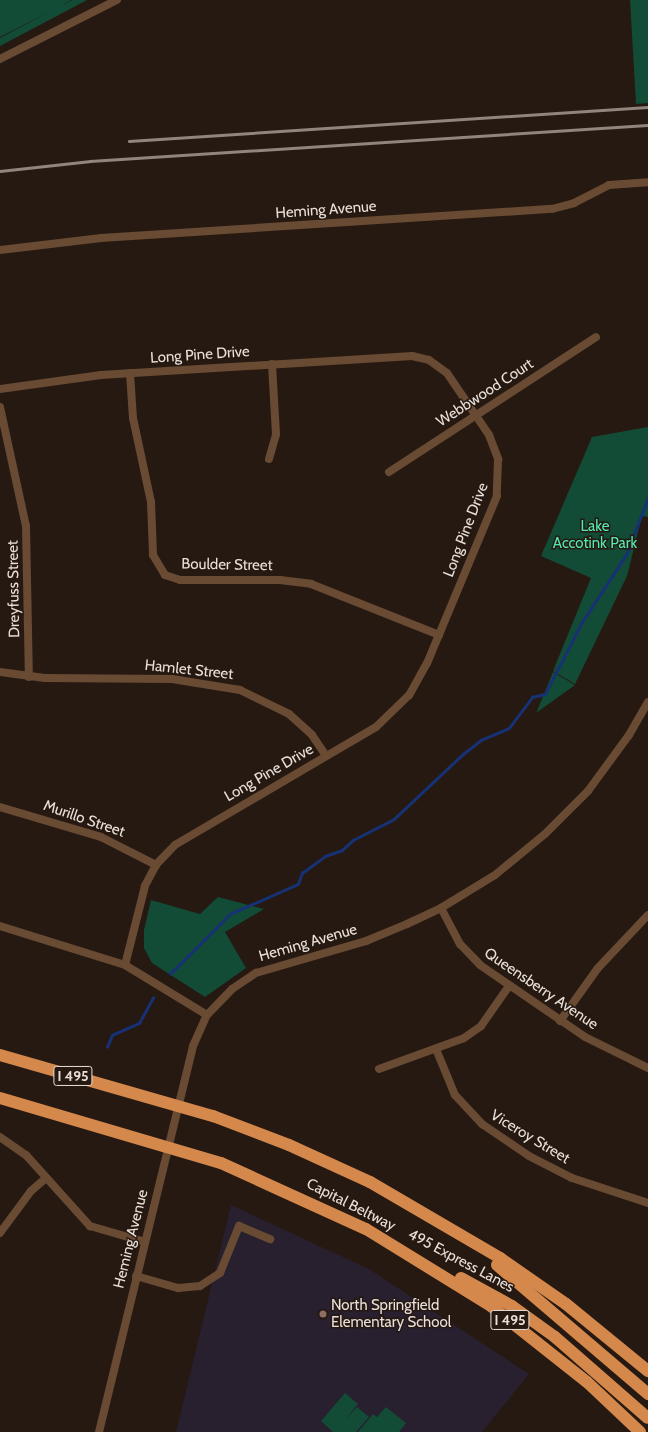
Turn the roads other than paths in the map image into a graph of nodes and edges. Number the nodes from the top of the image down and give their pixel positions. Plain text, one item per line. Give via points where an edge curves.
1 (117, 0) edge
2 (0, 59) edge
3 (648, 182) edge
4 (0, 250) edge
5 (596, 337) dead end
6 (272, 364) junction
7 (130, 373) junction
8 (0, 389) edge
9 (0, 407) edge
10 (476, 415) junction
11 (269, 459) dead end
12 (389, 472) dead end
13 (439, 635) junction
14 (0, 672) edge
15 (29, 677) junction
16 (648, 702) edge
17 (326, 756) junction
18 (0, 807) edge
19 (156, 865) junction
20 (441, 908) junction
21 (648, 915) edge
22 (0, 926) edge
23 (126, 965) junction
24 (509, 986) junction
25 (207, 1015) junction
26 (560, 1021) junction
27 (436, 1049) junction
28 (0, 1055) edge
29 (648, 1068) edge
30 (379, 1069) dead end
31 (0, 1098) edge
32 (0, 1137) edge
33 (46, 1178) junction
34 (648, 1203) edge
35 (428, 1214) junction
36 (366, 1229) junction
37 (0, 1232) edge
38 (270, 1239) dead end
39 (145, 1242) junction
40 (136, 1276) junction
41 (648, 1371) edge
42 (648, 1394) edge
43 (648, 1418) edge
44 (98, 1432) edge
45 (640, 1432) edge

1 - 2 street
3 - 4 street, Heming Avenue via 609,185 574,203 552,209 101,238
5 - 10 street, Webbwood Court
6 - 7 street, Long Pine Drive
6 - 10 street, Long Pine Drive via 421,358 447,373
6 - 11 street via 276,434
7 - 8 street, Long Pine Drive
7 - 13 street, Boulder Street via 134,425 151,502 153,555 165,575 180,580 280,580 311,584
9 - 15 street, Dreyfuss Street via 26,526
10 - 12 street, Webbwood Court
10 - 13 street, Long Pine Drive via 495,450 499,488
13 - 17 street, Long Pine Drive via 419,678 397,709 376,727
14 - 15 street, Hamlet Street
15 - 17 street, Hamlet Street via 172,679 240,690 289,714 312,735
16 - 20 street, Heming Avenue via 608,765 570,811 521,855
17 - 19 street, Long Pine Drive via 186,837
18 - 19 street, Murillo Street via 101,837
19 - 23 street, Long Pine Drive via 140,902
20 - 24 street, Queensberry Avenue via 467,953
20 - 25 street, Heming Avenue via 366,941 256,973 232,989
21 - 26 street via 598,968
22 - 23 street
23 - 25 street
24 - 26 street, Queensberry Avenue
24 - 27 street via 476,1031
25 - 39 street, Heming Avenue via 193,1046
26 - 29 street, Queensberry Avenue via 613,1054
27 - 30 street
27 - 34 street, Viceroy Street via 455,1095 482,1124 529,1156 572,1178
28 - 35 highway, Capital Beltway / I 495 via 212,1116 330,1163
31 - 36 highway, Capital Beltway / I 495 via 203,1157 278,1186
32 - 33 street via 26,1155
33 - 37 street
33 - 39 street via 90,1226
35 - 41 highway, Capital Beltway / I 495 via 566,1304
35 - 42 highway, 495 Express Lanes / I 495 via 525,1287
36 - 43 highway, 495 Express Lanes / I 495 via 512,1306 594,1369
36 - 45 highway, Capital Beltway / I 495 via 491,1306 587,1382
38 - 40 street via 239,1226 220,1273 200,1286 178,1288
39 - 40 street, Heming Avenue
40 - 44 street, Heming Avenue

